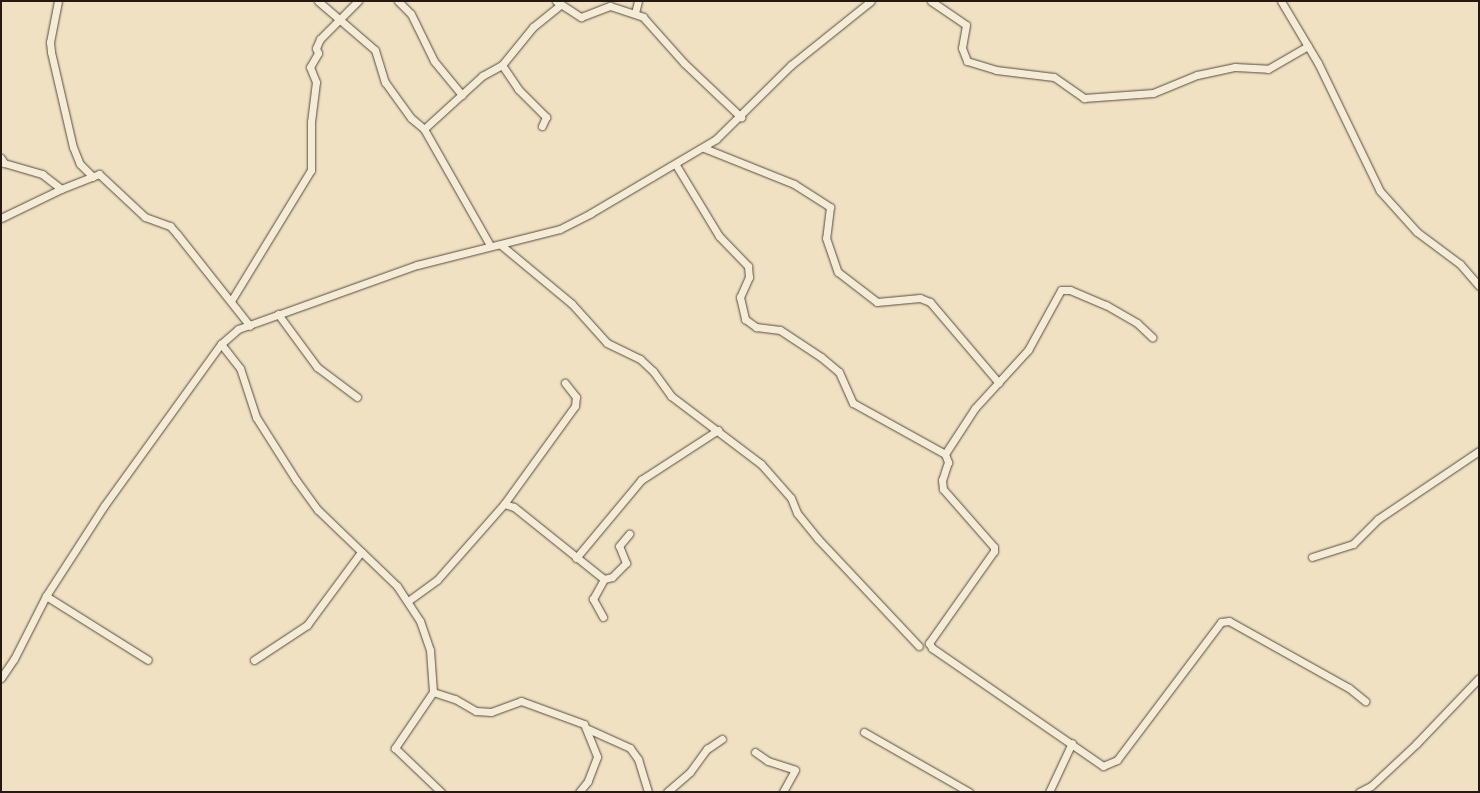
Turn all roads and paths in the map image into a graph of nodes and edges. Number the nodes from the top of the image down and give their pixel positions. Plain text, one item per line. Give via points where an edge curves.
1 (58, 1) edge
2 (318, 1) edge
3 (358, 1) edge
4 (398, 1) edge
5 (638, 1) edge
6 (871, 1) edge
7 (931, 1) edge
8 (1281, 1) edge
9 (558, 3) edge
10 (635, 13) junction
11 (340, 20) junction
12 (1308, 46) junction
13 (502, 64) junction
14 (462, 95) junction
15 (741, 117) junction
16 (542, 126) dead end
17 (424, 128) junction
18 (704, 148) junction
19 (1, 158) edge
20 (676, 165) junction
21 (93, 176) junction
22 (61, 189) junction
23 (1, 218) edge
24 (501, 244) junction
25 (490, 245) junction
26 (1479, 286) edge
27 (231, 301) junction
28 (278, 314) junction
29 (250, 326) junction
30 (1152, 337) dead end
31 (221, 344) junction
32 (565, 383) dead end
33 (998, 383) junction
34 (357, 397) dead end
35 (718, 430) junction
36 (1479, 451) edge
37 (945, 454) junction
38 (504, 504) junction
39 (629, 534) dead end
40 (361, 552) junction
41 (1312, 557) dead end
42 (576, 558) junction
43 (604, 579) junction
44 (46, 596) junction
45 (408, 601) junction
46 (602, 617) dead end
47 (919, 646) dead end
48 (148, 660) dead end
49 (254, 660) dead end
50 (1, 678) edge
51 (1479, 678) edge
52 (433, 692) junction
53 (1365, 701) dead end
54 (588, 729) junction
55 (864, 732) dead end
56 (722, 739) dead end
57 (1072, 743) junction
58 (755, 752) dead end
59 (441, 792) edge
60 (579, 792) edge
61 (648, 792) edge
62 (667, 792) edge
63 (783, 792) edge
64 (969, 792) edge
65 (1048, 792) edge
66 (1359, 792) edge

1 - 21 street via 51,52 73,147 80,164
2 - 11 street
3 - 11 street
4 - 14 street via 411,14 434,61
5 - 10 street
6 - 15 street via 791,65
7 - 12 street via 966,25 962,48 967,61 996,70 1054,77 1084,98 1153,94 1197,75 1240,66 1268,69
8 - 12 street
9 - 10 street via 581,16 610,6
9 - 13 street via 532,27
10 - 15 street via 649,22 684,63
11 - 17 street via 374,50 385,82 411,118
11 - 27 street via 320,39 316,48 318,53 310,67 316,82 311,122 311,170
12 - 26 street via 1380,191 1417,232 1460,264
13 - 14 street via 482,76
13 - 16 street via 518,89 546,117
14 - 17 street
15 - 18 street
17 - 25 street
18 - 20 street
18 - 33 street via 794,184 830,207 826,238 838,272 876,302 920,298 930,302
19 - 22 street via 4,163 42,174
20 - 24 street via 560,229
20 - 37 street via 718,236 748,266 749,277 740,297 745,319 756,327 780,330 821,357 839,372 853,403
21 - 22 street
21 - 27 street via 99,174 106,178 145,217 170,226
22 - 23 street
24 - 25 street
24 - 35 street via 572,304 607,343 640,359 654,371 671,396
25 - 28 street via 417,265
27 - 29 street
28 - 29 street
28 - 34 street via 317,367
29 - 31 street via 238,329
30 - 33 street via 1137,323 1106,305 1070,290 1061,290 1028,350
31 - 40 street via 240,368 256,417 296,480 318,510
31 - 44 street via 104,506
32 - 38 street via 576,397 575,406
33 - 37 street via 961,426
35 - 42 street via 641,480
35 - 47 street via 761,464 791,498 797,513 818,539
36 - 41 street via 1378,519 1353,544
37 - 57 street via 948,462 942,480 943,489 994,547 994,551 929,645
38 - 42 street via 514,507
38 - 45 street via 437,580
39 - 43 street via 619,546 626,563 612,577
40 - 45 street
40 - 49 street via 307,625
42 - 43 street
43 - 46 street via 593,599
44 - 48 street
44 - 50 street
45 - 52 street via 430,650
51 - 66 street via 1416,744 1371,786
52 - 54 street via 476,711 491,712 514,702 532,704 584,724
52 - 59 street via 394,745
53 - 57 street via 1349,688 1229,621 1214,627 1117,760 1103,766
54 - 60 street via 596,764
54 - 61 street via 630,748 638,759
55 - 64 street
56 - 62 street via 707,749 690,772
57 - 65 street
58 - 63 street via 768,761 795,770

